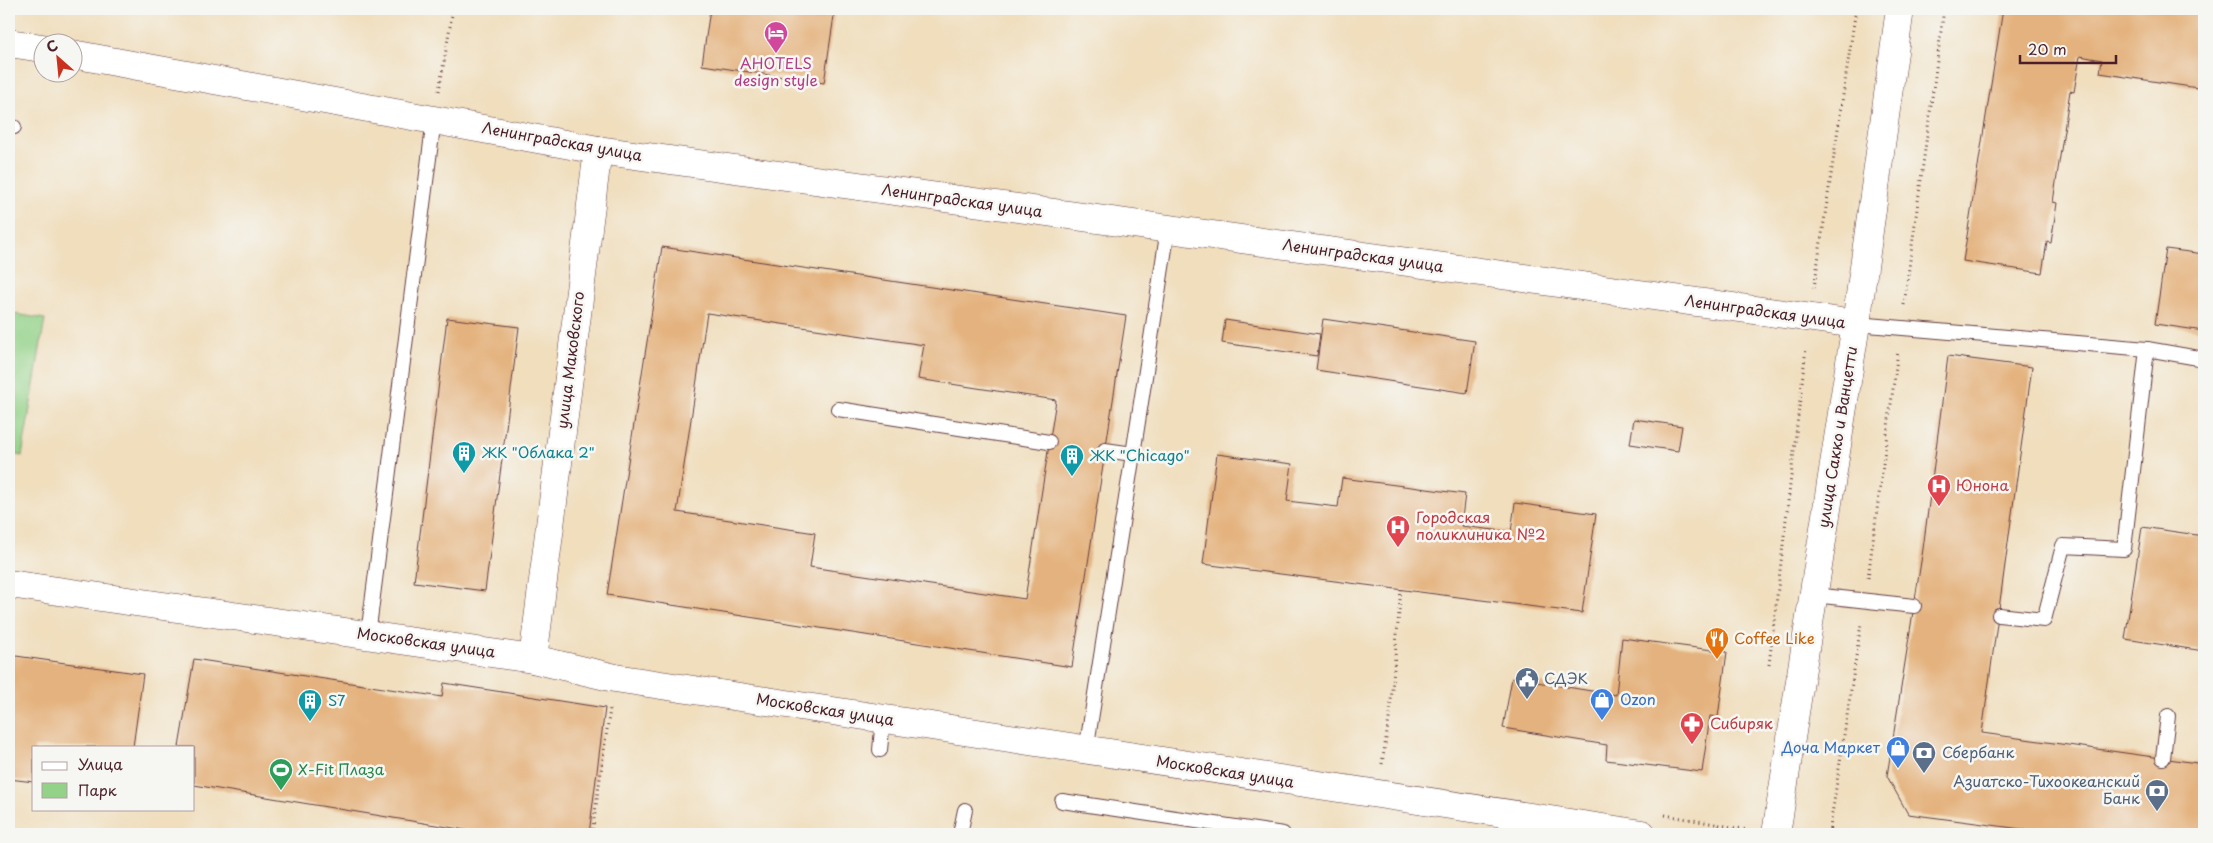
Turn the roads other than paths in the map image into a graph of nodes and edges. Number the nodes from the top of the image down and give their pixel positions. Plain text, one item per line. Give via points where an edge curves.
1 (1900, 9) edge
2 (9, 43) edge
3 (32, 46) edge
4 (82, 56) edge
5 (434, 119) junction
6 (598, 150) junction
7 (1168, 229) junction
8 (1856, 324) junction
9 (2148, 349) junction
10 (2204, 360) edge
11 (838, 409) dead end
12 (1049, 442) dead end
13 (1105, 450) dead end
14 (1133, 454) junction
15 (9, 584) edge
16 (1814, 595) junction
17 (1914, 606) dead end
18 (1999, 615) dead end
19 (368, 635) junction
20 (533, 659) junction
21 (2168, 716) dead end
22 (883, 719) junction
23 (880, 750) dead end
24 (1086, 751) junction
25 (2163, 758) dead end
26 (1062, 801) dead end
27 (965, 810) dead end
28 (960, 834) edge
29 (1283, 834) edge
30 (1642, 834) edge
31 (1776, 834) edge

1 - 8 street, улица Сакко и Ванцетти
2 - 3 street
4 - 5 street, Ленинградская улица
5 - 6 street, Ленинградская улица
5 - 19 lane
6 - 7 street, Ленинградская улица
6 - 20 street, улица Маковского
7 - 8 street, Ленинградская улица
7 - 14 lane
8 - 9 lane
8 - 16 street, улица Сакко и Ванцетти
9 - 10 lane
9 - 18 lane via 2124,550 2063,546 2044,620
11 - 12 lane
13 - 14 lane
14 - 24 lane
15 - 19 street, Московская улица
16 - 17 lane
16 - 31 street, улица Сакко и Ванцетти
19 - 20 street, Московская улица
20 - 22 street, Московская улица via 615,678
21 - 25 lane
22 - 23 lane
22 - 24 street, Московская улица
24 - 30 street, Московская улица
26 - 29 lane
27 - 28 lane

